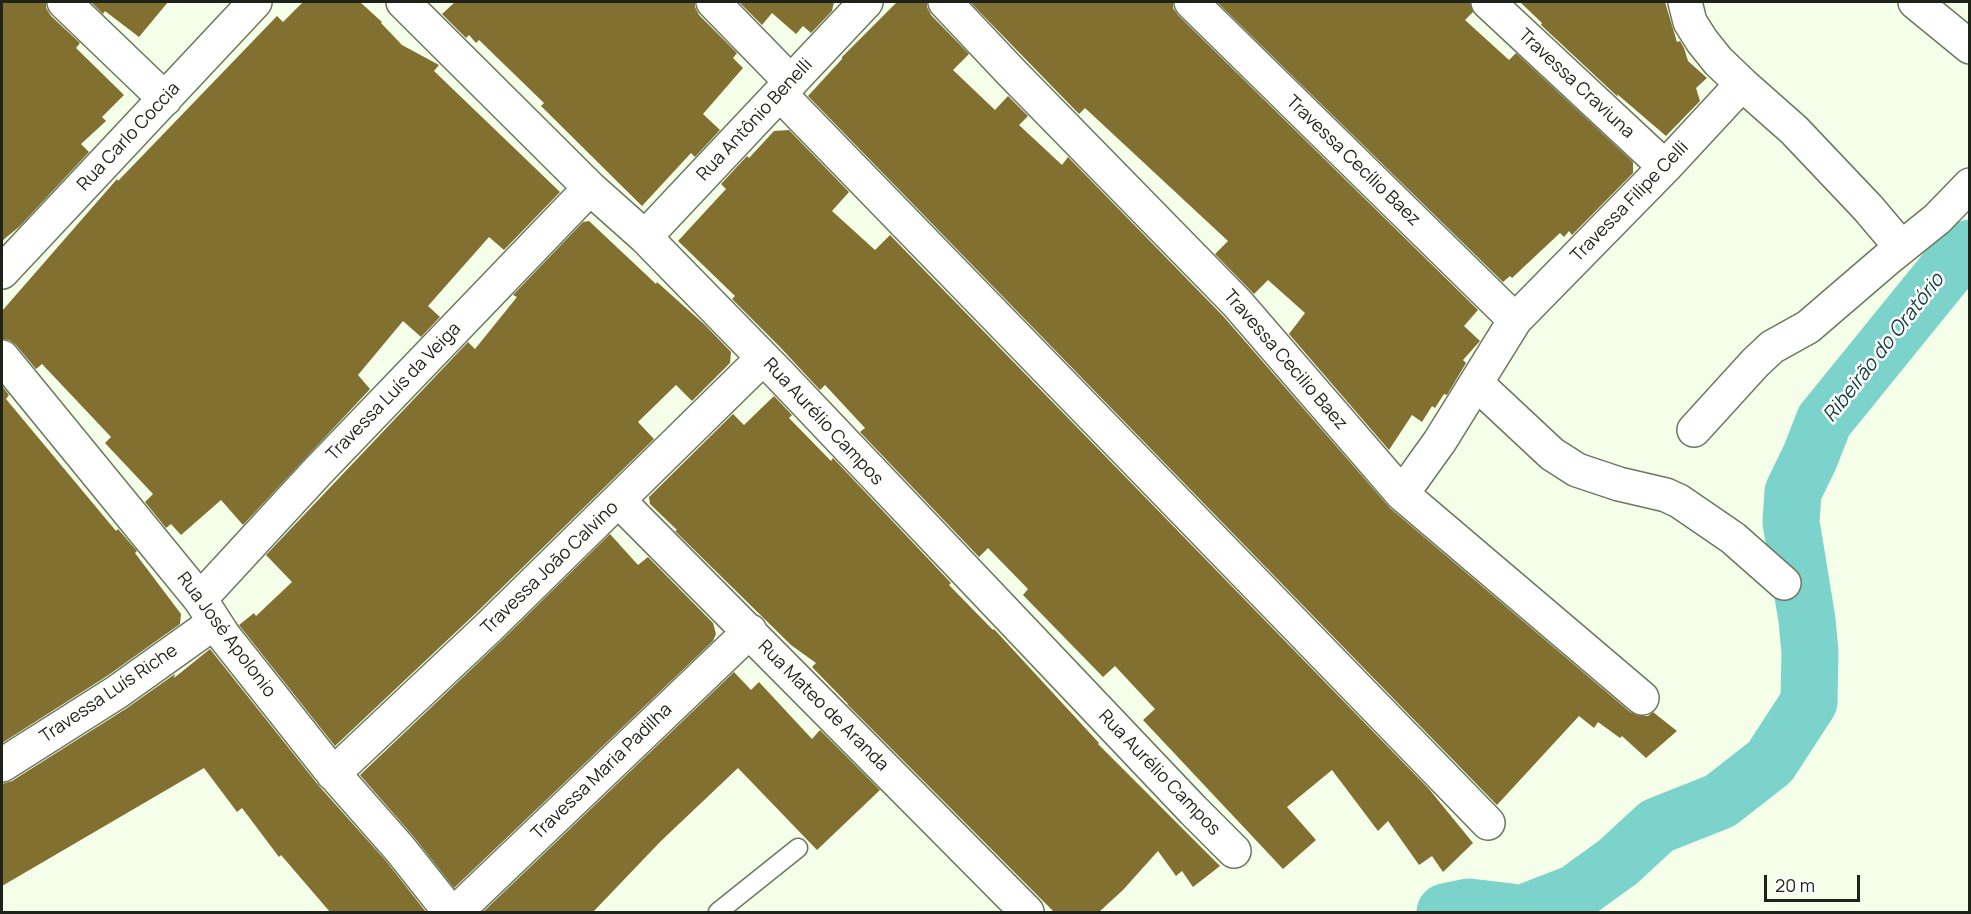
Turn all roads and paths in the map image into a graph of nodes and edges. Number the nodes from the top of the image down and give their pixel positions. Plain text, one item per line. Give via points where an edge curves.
1 (64, 2) edge
2 (255, 2) edge
3 (403, 2) edge
4 (713, 2) edge
5 (866, 2) edge
6 (945, 2) edge
7 (1191, 2) edge
8 (1488, 2) edge
9 (1685, 2) edge
10 (1915, 2) edge
11 (1970, 46) edge
12 (786, 88) junction
13 (1752, 93) junction
14 (165, 99) junction
15 (1665, 167) junction
16 (1970, 184) edge
17 (590, 188) junction
18 (645, 237) junction
19 (1901, 248) junction
20 (2, 272) edge
21 (1515, 320) junction
22 (2, 357) edge
23 (763, 358) junction
24 (1476, 382) junction
25 (1694, 430) dead end
26 (1402, 494) junction
27 (619, 501) junction
28 (1784, 583) dead end
29 (208, 611) junction
30 (750, 631) junction
31 (1642, 698) dead end
32 (2, 765) edge
33 (333, 774) junction
34 (1488, 823) dead end
35 (798, 848) dead end
36 (1234, 851) dead end
37 (450, 912) edge
38 (456, 912) edge
39 (718, 912) edge
40 (1027, 912) edge

1 - 14 street
2 - 14 street, Rua Carlo Coccia
3 - 17 street, Rua Aurélio Campos
4 - 12 street
5 - 12 street, Rua Antônio Benelli
6 - 26 street, Travessa Cecilio Baez via 1238,303
7 - 21 street, Travessa Cecílio Baez
8 - 15 street, Travessa Craviuna
9 - 13 street via 1690,22 1702,41
10 - 11 street
12 - 18 street, Rua Antônio Benelli
12 - 34 street
13 - 15 street, Travessa Filipe Celli
13 - 19 street via 1794,130
14 - 20 street, Rua Carlo Coccia
15 - 21 street, Travessa Filipe Celli
16 - 19 street via 1937,219
17 - 18 street, Rua Aurélio Campos
17 - 29 street, Travessa Luís da Veiga via 318,471
18 - 23 street, Rua Aurélio Campos
19 - 25 street via 1808,327 1772,347
21 - 24 street, Travessa Filipe Celli
22 - 29 street, Rua José Apolonio
23 - 27 street, Travessa João Calvino
23 - 36 street, Rua Aurélio Campos
24 - 26 street, Travessa Filipe Celli
24 - 28 street via 1552,454 1577,470 1679,501 1740,544
26 - 31 street, Travessa Cecilio Baez
27 - 30 street, Rua Mateo de Aranda
27 - 33 street, Travessa João Calvino
29 - 32 street, Travessa Luís Riche via 117,692
29 - 33 street, Rua José Apolonio
30 - 38 street, Travessa Maria Padilha
30 - 40 street, Rua Mateo de Aranda
33 - 37 street, Rua José Apolonio
35 - 39 lane

